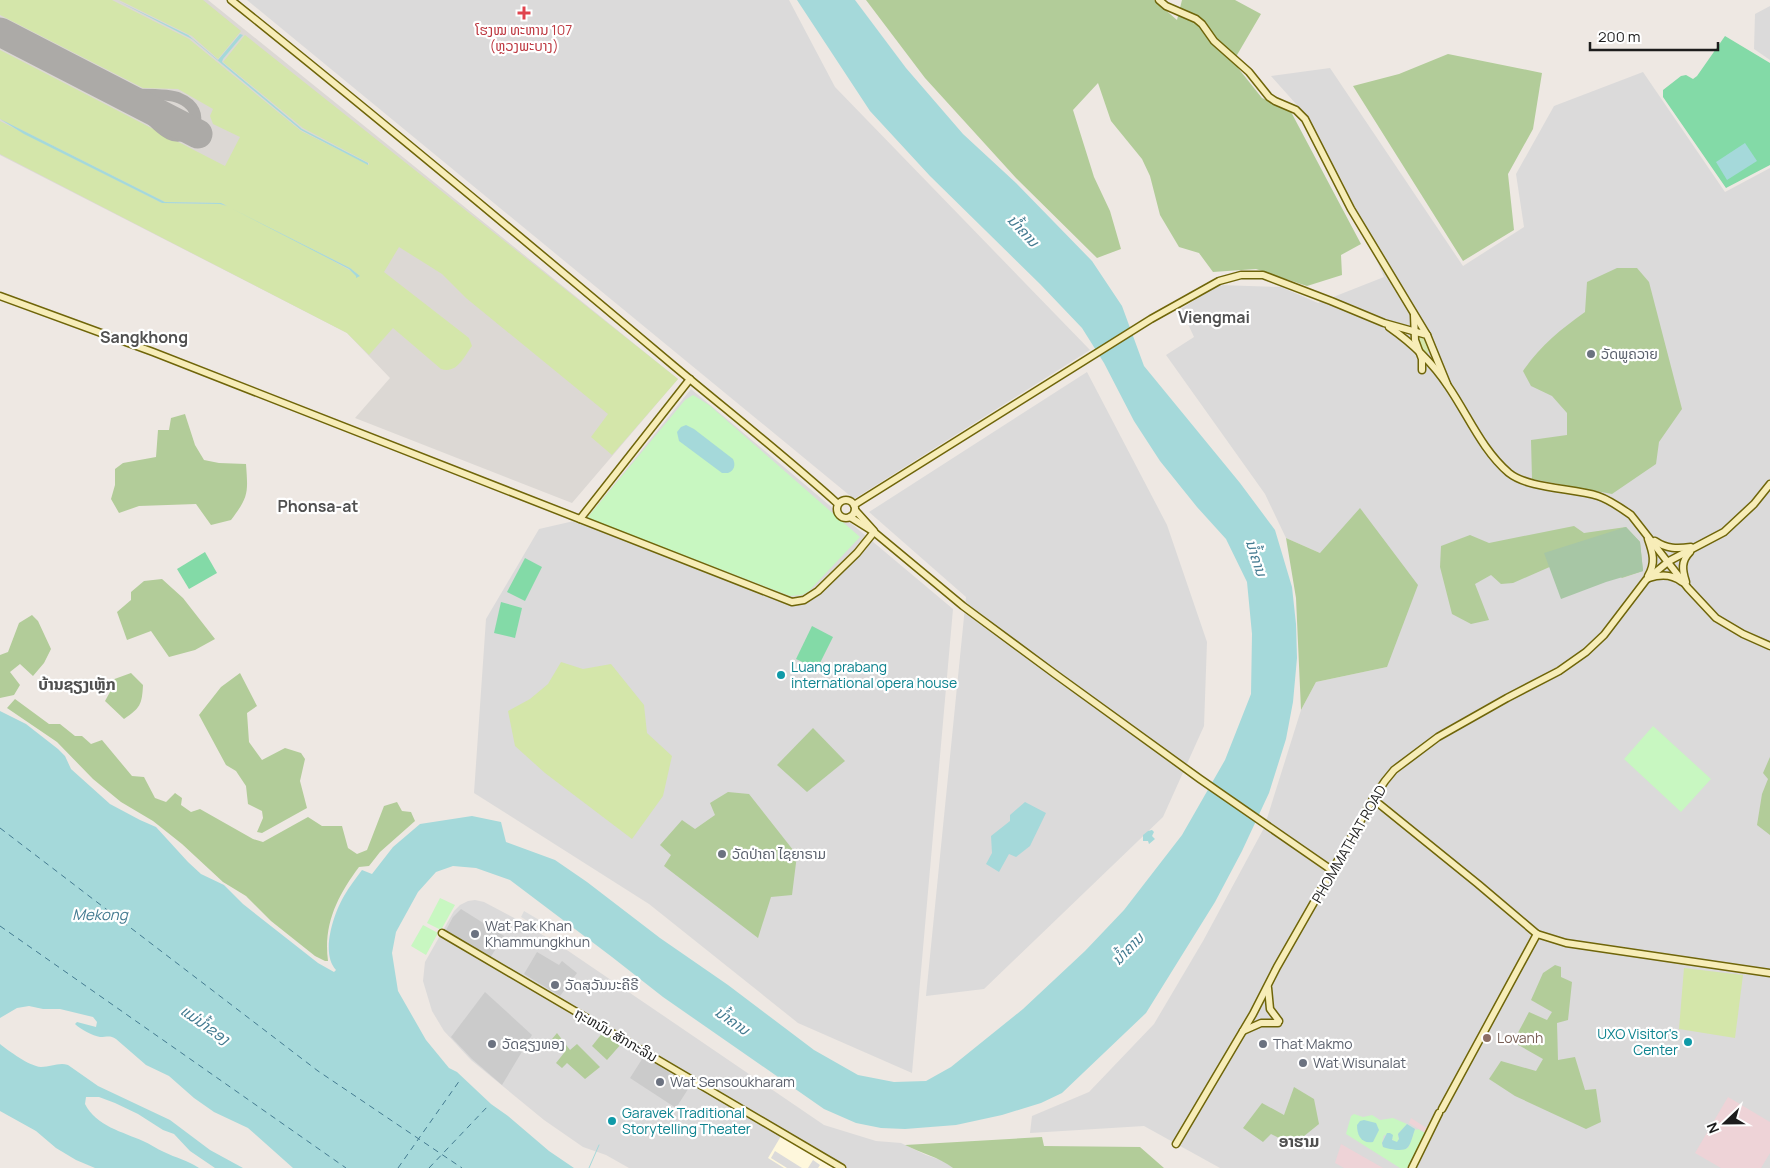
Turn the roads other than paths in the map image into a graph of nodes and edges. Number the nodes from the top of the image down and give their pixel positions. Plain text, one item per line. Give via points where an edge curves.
1 (231, 0) edge
2 (1160, 0) edge
3 (0, 296) edge
4 (1414, 314) junction
5 (1384, 323) junction
6 (1414, 332) junction
7 (1427, 335) junction
8 (1431, 344) junction
9 (1419, 350) junction
10 (1431, 363) junction
11 (1422, 370) dead end
12 (690, 379) junction
13 (1447, 384) junction
14 (1770, 484) edge
15 (838, 504) junction
16 (855, 507) junction
17 (850, 517) junction
18 (580, 519) junction
19 (876, 534) junction
20 (1646, 534) junction
21 (1696, 547) junction
22 (1669, 561) junction
23 (1646, 580) junction
24 (1688, 588) junction
25 (1770, 646) edge
26 (1373, 799) junction
27 (1333, 871) junction
28 (442, 933) dead end
29 (1537, 934) junction
30 (1770, 973) edge
31 (1268, 986) junction
32 (1242, 1032) junction
33 (1176, 1144) dead end
34 (842, 1168) edge
35 (1412, 1168) edge

1 - 12 street
2 - 4 street via 1166,6 1196,19 1269,97 1296,110 1305,119 1351,209
3 - 18 street via 162,355
4 - 6 street
4 - 7 street
5 - 6 street
5 - 9 street
5 - 16 street via 1272,278 1252,274 1210,284
6 - 7 street
6 - 9 street
7 - 8 street
8 - 10 street
8 - 13 street
9 - 10 street
9 - 11 street
10 - 13 street
12 - 15 street
12 - 18 street
13 - 20 street via 1495,460 1511,474 1528,482 1600,496 1631,515
14 - 21 street, PHOMMATHAT ROAD via 1724,532
15 - 16 street via 846,499
15 - 17 street via 836,509 840,516
16 - 17 street
16 - 19 street
17 - 19 street
18 - 19 street via 792,602 812,596
19 - 27 street via 993,629
20 - 21 street via 1666,548
20 - 22 street
20 - 23 street via 1654,560
21 - 22 street, PHOMMATHAT ROAD
21 - 24 street via 1686,557 1683,566
22 - 23 street, PHOMMATHAT ROAD
22 - 24 street
23 - 24 street via 1667,575 1678,578
23 - 26 street, PHOMMATHAT ROAD via 1604,635 1586,652 1559,671 1438,738 1394,770
24 - 25 street via 1721,622
26 - 27 street, PHOMMATHAT ROAD
26 - 29 street
27 - 31 street, PHOMMATHAT ROAD
28 - 34 street, ຖະຫນົນ ສັກກະລິນ
29 - 30 street via 1566,943
29 - 35 street
31 - 32 street, PHOMMATHAT ROAD
31 - 32 street via 1270,1009 1278,1022 1260,1023
32 - 33 street, PHOMMATHAT ROAD

